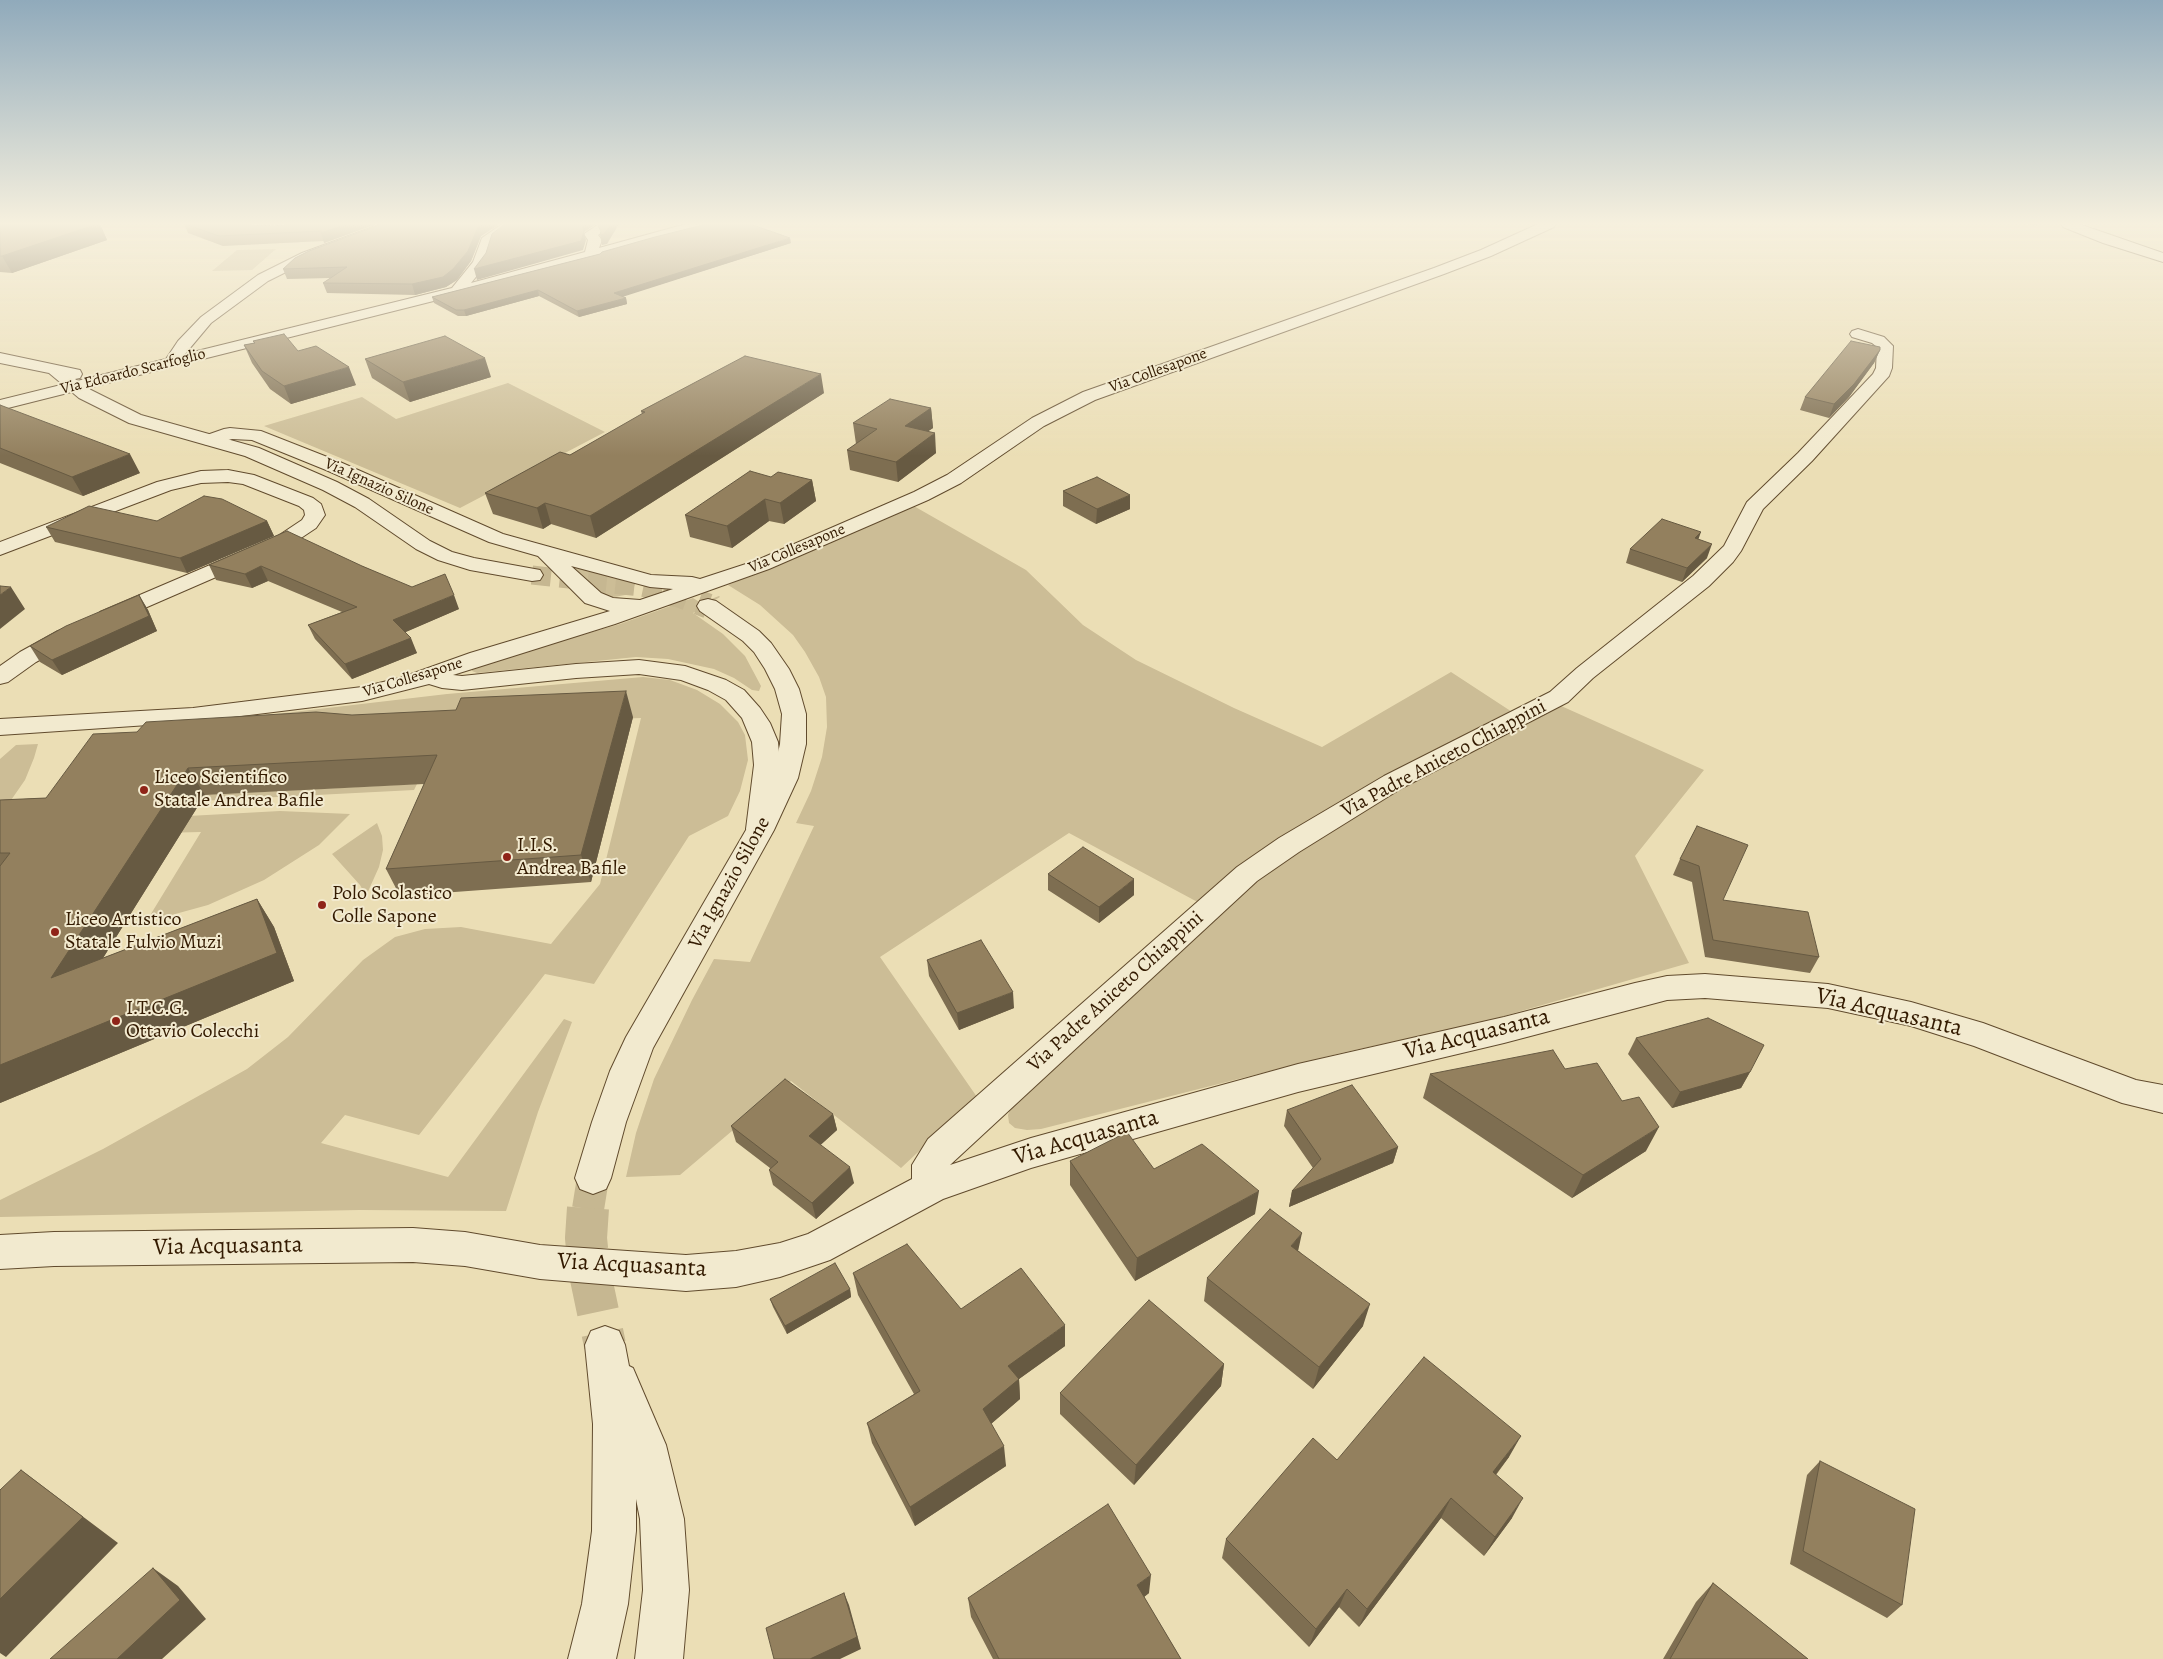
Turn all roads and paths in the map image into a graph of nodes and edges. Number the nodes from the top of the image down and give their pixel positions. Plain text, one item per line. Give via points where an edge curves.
1 (228, 301) edge
2 (412, 301) edge
3 (1352, 301) edge
4 (1858, 334) dead end
5 (0, 358) edge
6 (174, 362) junction
7 (56, 372) junction
8 (97, 380) junction
9 (73, 386) junction
10 (0, 406) edge
11 (117, 409) junction
12 (210, 440) junction
13 (0, 550) edge
14 (547, 554) junction
15 (532, 575) tunnel mouth
16 (650, 581) junction
17 (714, 582) junction
18 (601, 602) junction
19 (645, 606) junction
20 (708, 606) tunnel mouth
21 (593, 624) junction
22 (431, 675) junction
23 (0, 677) edge
24 (0, 727) edge
25 (760, 830) junction
26 (2163, 1099) edge
27 (593, 1178) tunnel mouth
28 (931, 1187) junction
29 (0, 1252) edge
30 (592, 1659) edge
31 (658, 1659) edge

1 - 6 street via 184,344
2 - 6 street, Via Edoardo Scarfoglio
3 - 17 street, Via Collesapone via 1106,389 1038,422 933,490 784,556
4 - 28 street, Via Padre Aniceto Chiappini via 1876,339 1885,346 1881,376 1754,506 1726,558 1544,706 1393,782 1247,874 940,1150 930,1165
5 - 7 street
6 - 8 street, Via Edoardo Scarfoglio
7 - 8 street
7 - 9 street, Via Ignazio Silone
8 - 9 street, Via Edoardo Scarfoglio
8 - 11 street
9 - 10 street, Via Edoardo Scarfoglio
9 - 11 street, Via Ignazio Silone
11 - 12 street, Via Ignazio Silone via 146,423
12 - 14 street, Via Ignazio Silone via 230,433 255,435 496,538
12 - 15 street, Via Ignazio Silone via 264,457 330,486 445,556
13 - 23 street via 164,486 201,477 247,479 306,502 315,512 313,520 290,538 85,627 28,657
14 - 16 street, Via Ignazio Silone
14 - 18 street, Via Ignazio Silone via 584,591
16 - 17 street, Via Ignazio Silone
16 - 19 street via 653,594
17 - 19 street, Via Collesapone
18 - 19 street
18 - 21 street via 605,607 603,614
19 - 21 street, Via Collesapone
20 - 25 street, Via Ignazio Silone via 736,624 763,648 788,689 794,714 793,744 785,778
21 - 22 street, Via Collesapone
22 - 24 street, Via Collesapone via 362,694 289,704 193,715
22 - 25 street via 442,681 462,683 639,667 685,673 717,685 735,695 747,708 758,723 765,742 767,765
25 - 27 street, Via Ignazio Silone via 638,1046 619,1090
26 - 28 street, Via Acquasanta via 2134,1093 1983,1036 1911,1014 1828,996 1705,986 1667,988 1298,1078 1031,1153
28 - 29 street, Via Acquasanta via 817,1248 780,1260 711,1272 540,1262 465,1249 413,1245
30 - 31 street via 605,1604 614,1531 616,1457 607,1351 645,1446 662,1519 666,1590

